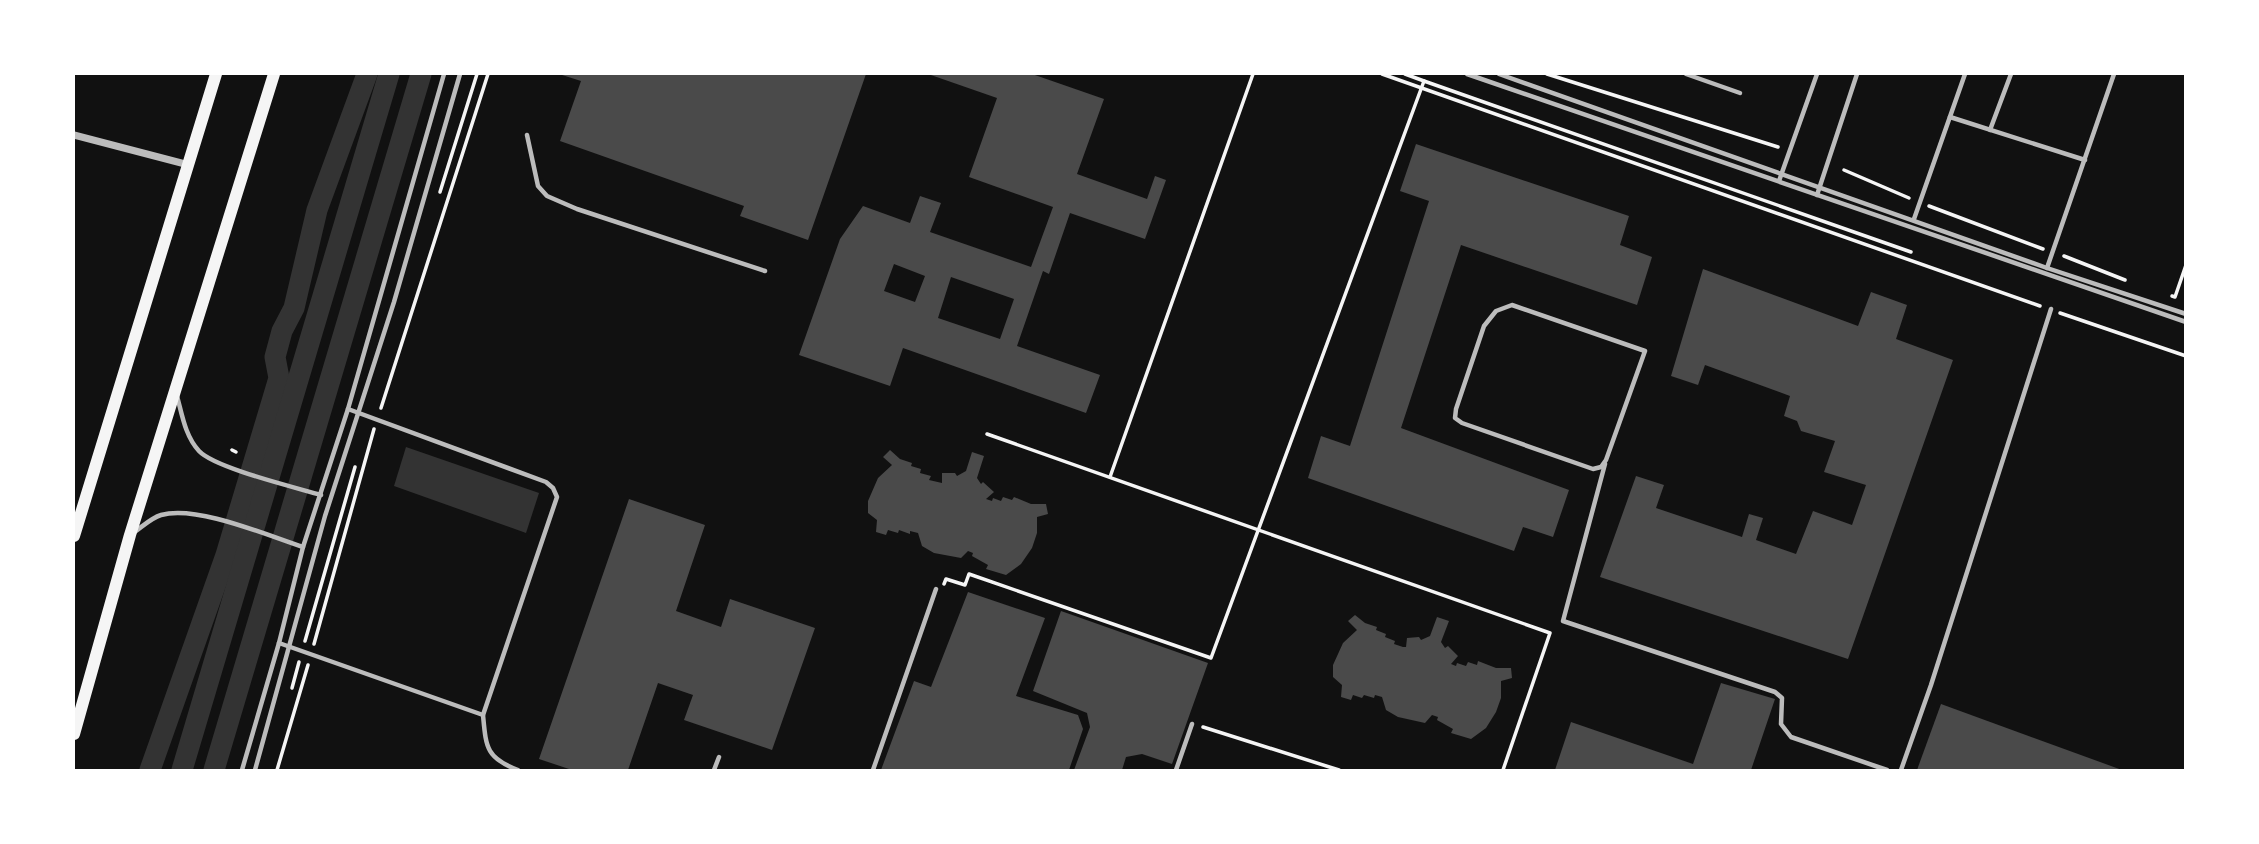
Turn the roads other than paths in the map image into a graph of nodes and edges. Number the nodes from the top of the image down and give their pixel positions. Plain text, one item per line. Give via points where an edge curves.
1 (216, 74) edge
2 (274, 74) edge
3 (444, 74) edge
4 (460, 74) edge
5 (1467, 74) edge
6 (1499, 74) edge
7 (1686, 74) edge
8 (1817, 74) edge
9 (1857, 74) edge
10 (1965, 74) edge
11 (2011, 74) edge
12 (2114, 74) edge
13 (1510, 75) edge
14 (1740, 93) dead end
15 (1950, 117) junction
16 (1990, 130) junction
17 (74, 135) edge
18 (527, 135) dead end
19 (2085, 160) junction
20 (189, 166) junction
21 (1783, 173) junction
22 (1779, 181) junction
23 (1820, 186) junction
24 (1816, 195) junction
25 (1914, 219) junction
26 (2048, 268) junction
27 (765, 271) dead end
28 (2051, 309) road end
29 (2186, 314) edge
30 (2186, 322) edge
31 (176, 391) junction
32 (348, 409) junction
33 (358, 413) junction
34 (1606, 460) junction
35 (321, 495) junction
36 (130, 535) junction
37 (74, 536) edge
38 (303, 547) junction
39 (938, 591) road end
40 (279, 643) junction
41 (290, 647) junction
42 (483, 715) junction
43 (1192, 724) road end
44 (74, 734) edge
45 (719, 757) dead end
46 (242, 771) edge
47 (255, 771) edge
48 (518, 771) edge
49 (714, 771) edge
50 (873, 771) edge
51 (1176, 771) edge
52 (1887, 771) edge
53 (1901, 771) edge

1 - 20 main road
2 - 31 main road
3 - 32 lane
4 - 33 lane
5 - 22 lane
6 - 13 lane
7 - 14 lane
8 - 21 lane
9 - 23 lane
10 - 15 lane
11 - 16 lane
12 - 19 lane
13 - 21 lane
15 - 16 lane
15 - 25 lane
16 - 19 lane
17 - 20 street
18 - 27 lane via 538,186 547,196
19 - 26 lane
20 - 37 main road
21 - 22 lane
21 - 23 lane
22 - 24 lane
23 - 24 lane
23 - 25 lane
24 - 30 lane
25 - 26 lane
26 - 29 lane
28 - 53 lane
31 - 35 lane via 187,433 214,462
31 - 36 main road
32 - 33 lane
32 - 35 lane
33 - 41 lane
33 - 42 lane via 546,482 557,497
34 - 34 lane via 1593,469 1455,418 1484,326 1496,311 1512,305 1645,351
34 - 52 lane via 1563,621 1775,692 1782,698 1781,724 1791,737
35 - 38 lane
36 - 38 lane via 158,516 198,514
36 - 44 main road
38 - 40 lane
39 - 50 lane
40 - 41 lane
40 - 46 lane
41 - 42 lane
41 - 47 lane
42 - 48 lane via 490,755
43 - 51 lane
45 - 49 lane

